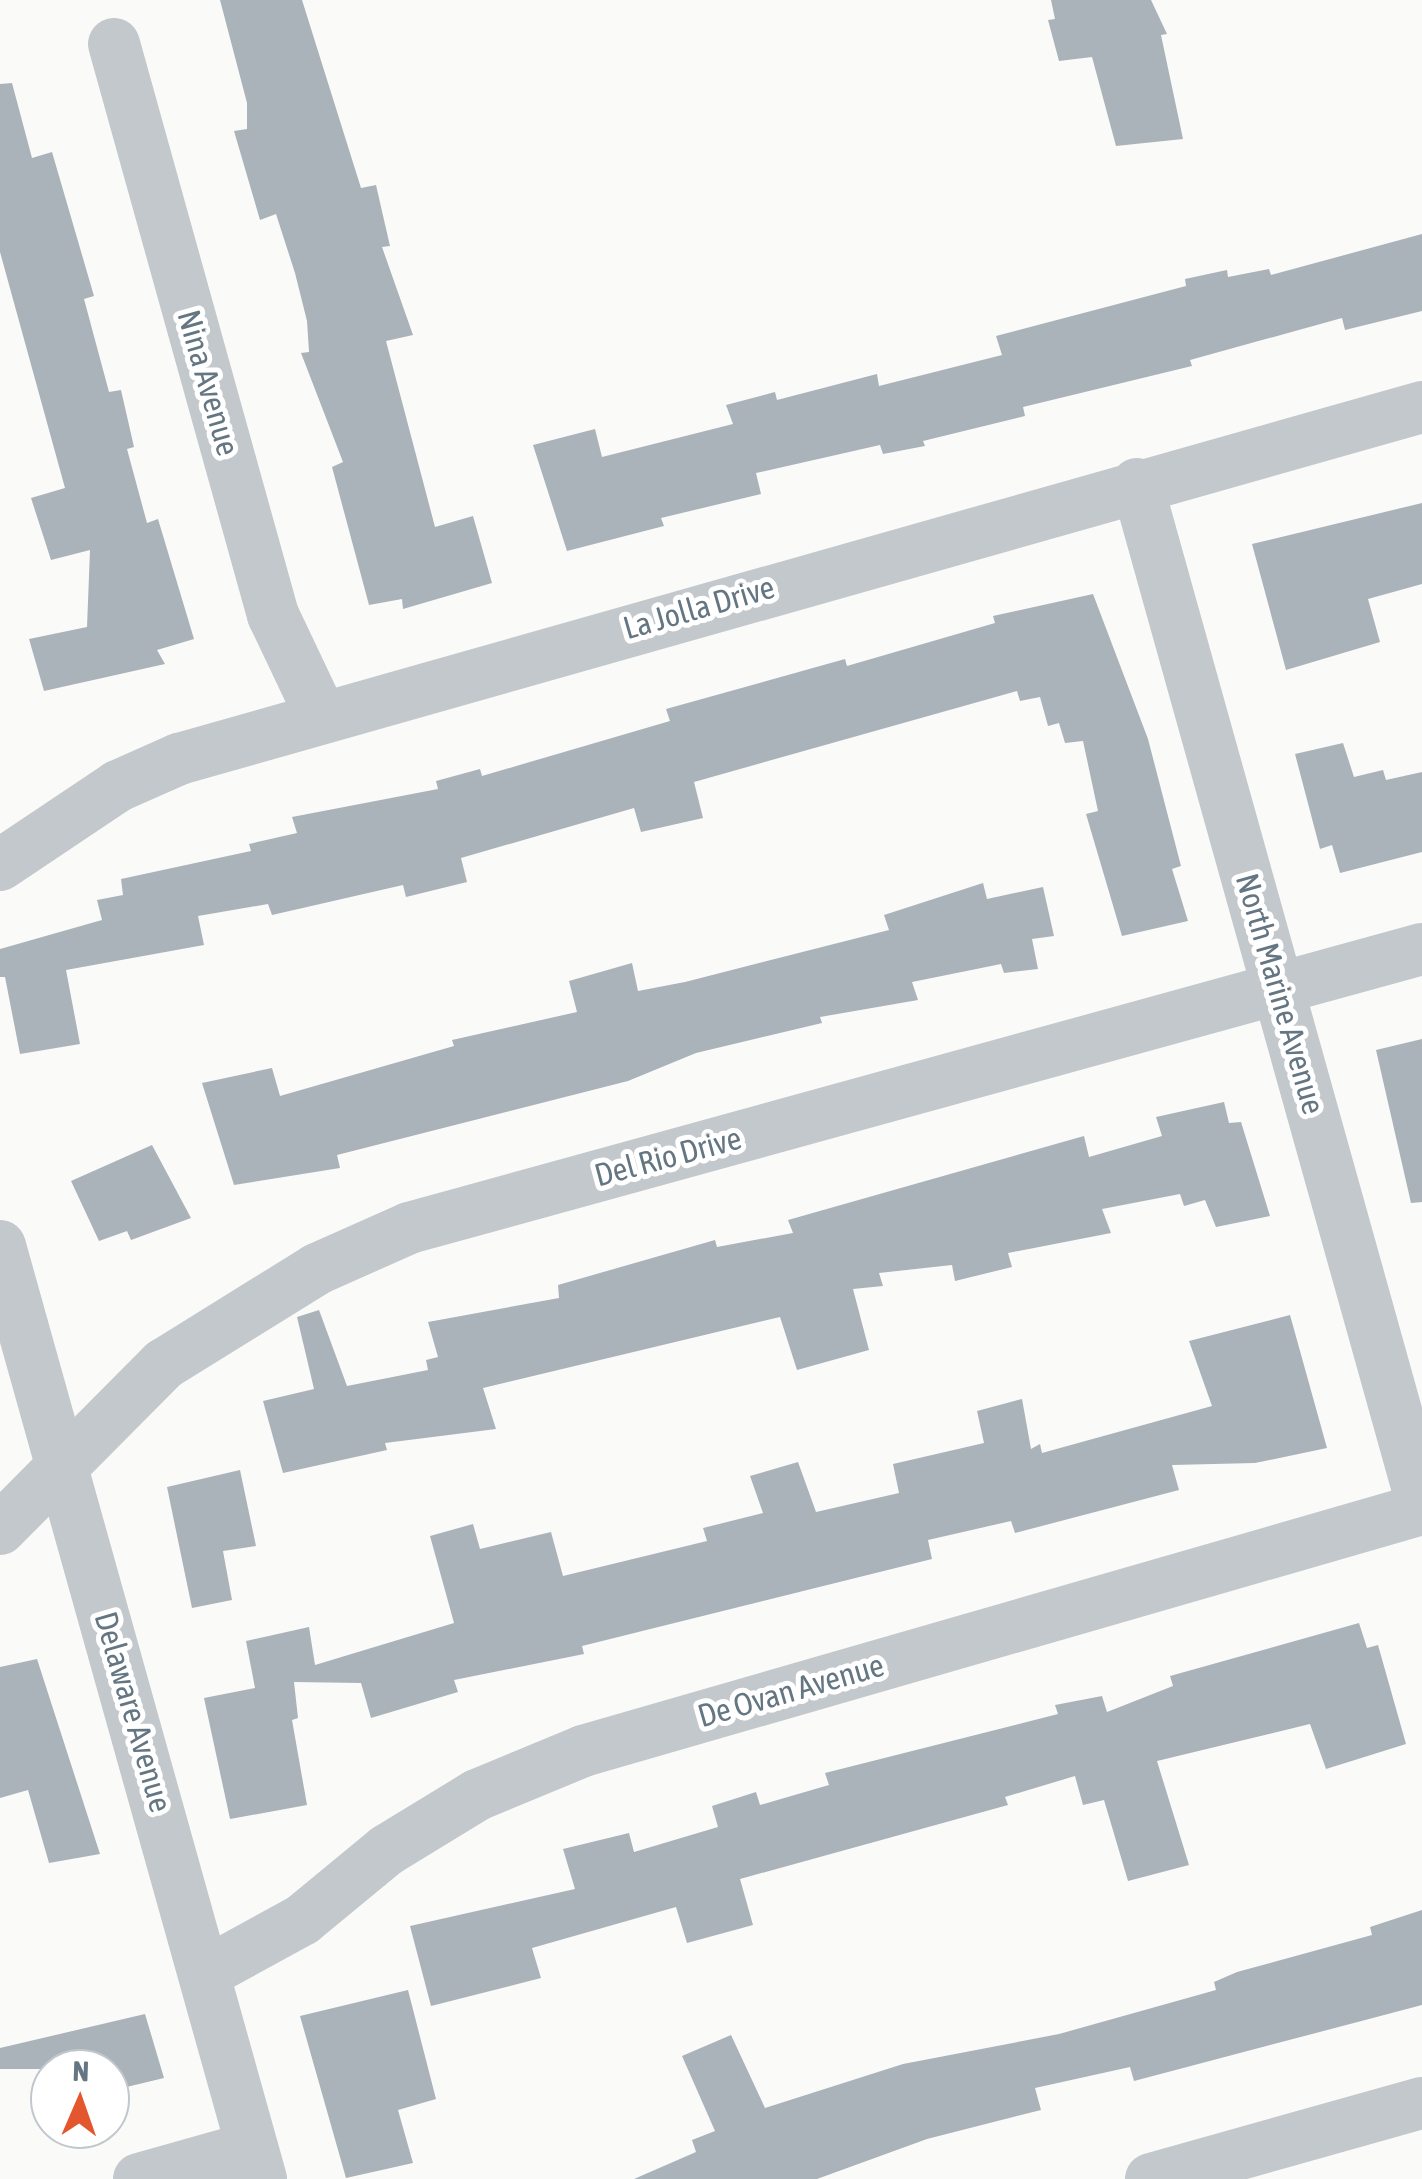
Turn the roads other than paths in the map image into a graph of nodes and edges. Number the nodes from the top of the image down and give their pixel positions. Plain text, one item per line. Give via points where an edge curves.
1 (114, 44) dead end
2 (1422, 407) edge
3 (1137, 484) junction
4 (321, 716) junction
5 (0, 864) edge
6 (1422, 949) edge
7 (1279, 988) junction
8 (0, 1246) edge
9 (64, 1466) junction
10 (1422, 1506) edge
11 (0, 1528) edge
12 (205, 1973) junction
13 (1422, 2103) edge
14 (257, 2163) edge
15 (139, 2179) edge
16 (1152, 2179) edge

1 - 4 street, Nina Avenue via 273,615
2 - 3 street, La Jolla Drive
3 - 4 street, La Jolla Drive
3 - 7 street, North Marine Avenue
4 - 5 street, La Jolla Drive via 180,759 118,786
6 - 7 street, Del Rio Drive
7 - 9 street, Del Rio Drive via 409,1228 317,1269 164,1364
7 - 10 street, North Marine Avenue
8 - 9 street, Delaware Avenue
9 - 11 street, Del Rio Drive
9 - 12 street, Delaware Avenue
10 - 12 street, De Ovan Avenue via 583,1751 477,1796 387,1850 302,1920
12 - 14 street, Delaware Avenue
13 - 16 street
14 - 15 street

